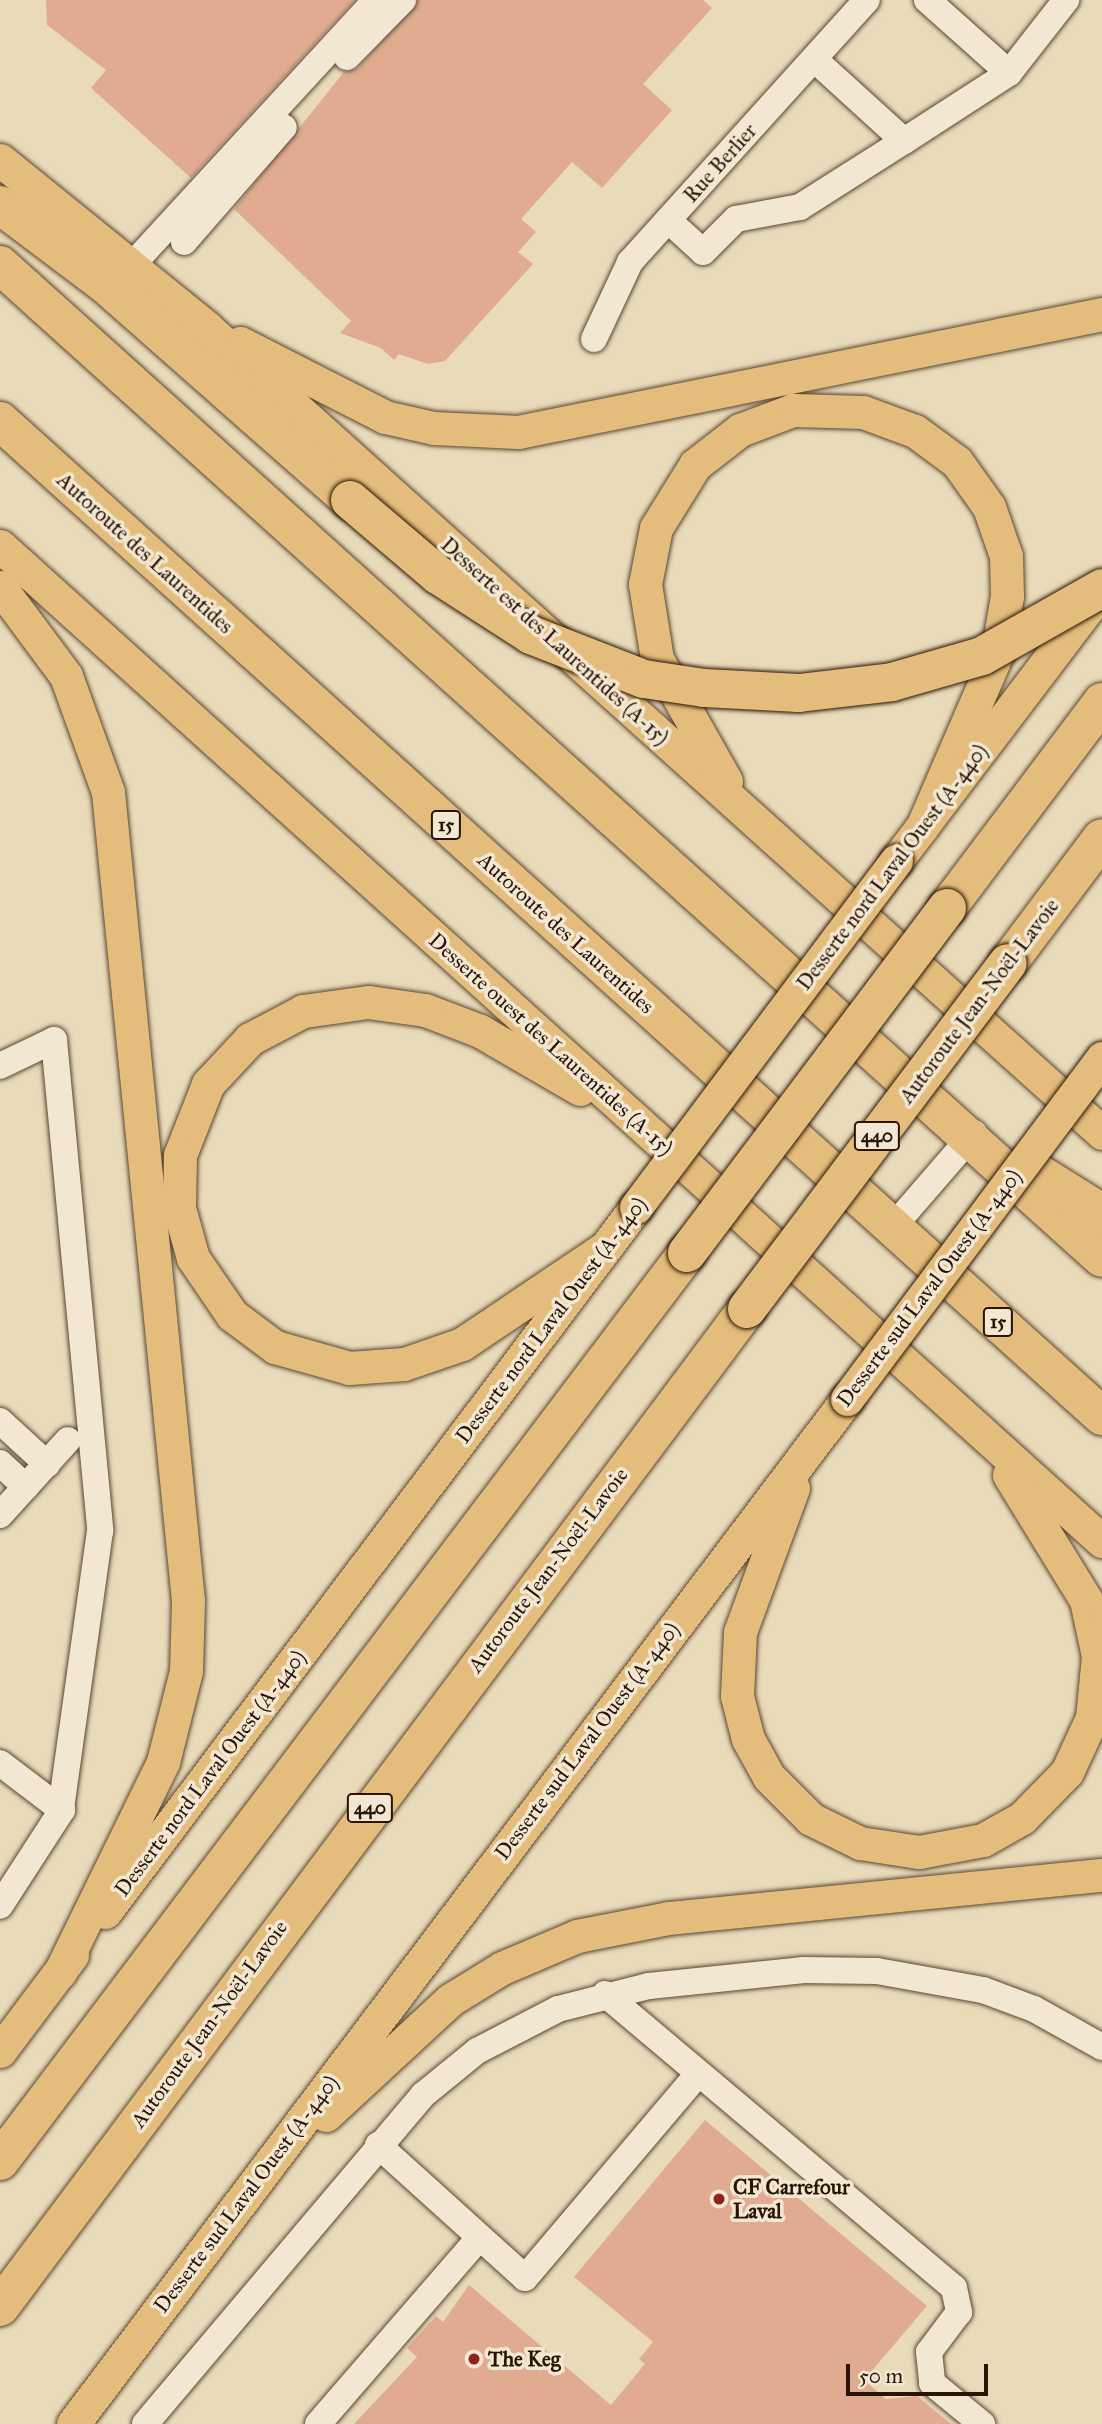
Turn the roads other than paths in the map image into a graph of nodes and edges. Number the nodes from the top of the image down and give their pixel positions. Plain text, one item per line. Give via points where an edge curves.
1 (376, 0) edge
2 (403, 0) edge
3 (867, 0) edge
4 (927, 0) edge
5 (1066, 0) edge
6 (814, 59) junction
7 (1009, 73) junction
8 (904, 141) junction
9 (0, 160) edge
10 (0, 205) edge
11 (668, 220) junction
12 (184, 242) dead end
13 (133, 264) junction
14 (0, 265) edge
15 (1102, 314) edge
16 (206, 327) junction
17 (594, 339) dead end
18 (0, 421) edge
19 (0, 546) edge
20 (0, 587) edge
21 (1102, 589) edge
22 (1102, 702) edge
23 (748, 816) junction
24 (922, 827) junction
25 (1102, 838) edge
26 (1102, 1058) edge
27 (0, 1066) edge
28 (634, 1120) junction
29 (961, 1128) junction
30 (1102, 1133) edge
31 (1102, 1213) edge
32 (893, 1227) junction
33 (606, 1248) junction
34 (1102, 1258) edge
35 (1102, 1416) edge
36 (0, 1421) edge
37 (978, 1430) junction
38 (68, 1440) dead end
39 (810, 1448) junction
40 (0, 1463) edge
41 (47, 1464) junction
42 (26, 1487) junction
43 (2, 1509) edge
44 (1102, 1541) edge
45 (1, 1765) edge
46 (61, 1810) junction
47 (1102, 1875) edge
48 (0, 1906) edge
49 (60, 1972) junction
50 (605, 1994) junction
51 (1102, 2047) edge
52 (0, 2051) edge
53 (697, 2075) junction
54 (378, 2145) junction
55 (0, 2161) edge
56 (251, 2188) junction
57 (479, 2238) junction
58 (0, 2307) edge
59 (151, 2422) edge
60 (73, 2424) edge
61 (318, 2424) edge
62 (982, 2424) edge

1 - 13 street
2 - 12 street
3 - 6 street, Rue Berlier
4 - 7 street
5 - 7 street
6 - 8 street
6 - 11 street, Rue Berlier
7 - 8 street
8 - 11 street via 800,207 736,219 703,252
9 - 13 main road, Desserte est des Laurentides (A-15)
10 - 21 highway, bridge via 105,284 438,575 531,635 644,679 704,688 799,693 892,682 982,656
11 - 17 street, Rue Berlier via 620,275
13 - 16 main road, Desserte est des Laurentides (A-15)
14 - 29 highway
15 - 16 main road via 568,424 489,433 385,417
16 - 23 main road, Desserte est des Laurentides (A-15)
18 - 32 highway, Autoroute des Laurentides / 15
19 - 28 main road, Desserte ouest des Laurentides (A-15)
20 - 49 main road via 66,676 108,792 188,1612 182,1695 163,1762
21 - 24 main road, Desserte nord Laval Ouest (A-440)
22 - 55 highway, bridge
23 - 24 main road via 662,673 646,607 649,549 674,490 715,446 767,418 836,408 888,419 947,453 983,496 1003,544 1007,596 997,654
23 - 30 main road, Desserte est des Laurentides (A-15)
24 - 33 main road, Desserte nord Laval Ouest (A-440), bridge
25 - 58 highway, Autoroute Jean-Noël-Lavoie / 440, bridge
26 - 39 main road, Desserte sud Laval Ouest (A-440), bridge
27 - 46 street via 54,1040 100,1531
28 - 33 main road via 463,1023 407,1006 351,1002 287,1017 233,1053 198,1103 180,1155 183,1225 208,1286 260,1338 312,1361 376,1368 443,1352
28 - 37 main road, Desserte ouest des Laurentides (A-15)
29 - 31 highway
29 - 32 street
29 - 34 highway
32 - 35 highway, Autoroute des Laurentides / 15
33 - 49 main road, Desserte nord Laval Ouest (A-440)
36 - 41 street
37 - 39 main road via 1080,1583 1096,1636 1097,1696 1077,1754 1040,1804 993,1835 940,1850 881,1848 828,1829 783,1794 748,1739 737,1696 740,1632
37 - 44 main road, Desserte ouest des Laurentides (A-15)
38 - 41 street
39 - 56 main road, Desserte sud Laval Ouest (A-440)
40 - 42 street
41 - 42 street
42 - 43 street
45 - 46 street
46 - 48 street
47 - 56 main road via 647,1920 551,1945 475,1983 421,2023
49 - 52 main road, Desserte nord Laval Ouest (A-440)
50 - 51 street via 804,1970 877,1971 991,1993
50 - 53 street
50 - 54 street via 540,2017 477,2051 422,2095
53 - 57 street via 525,2278
53 - 62 street via 954,2288 959,2312 929,2351 932,2383
54 - 57 street
54 - 59 street
56 - 60 main road, Desserte sud Laval Ouest (A-440)
57 - 61 street

